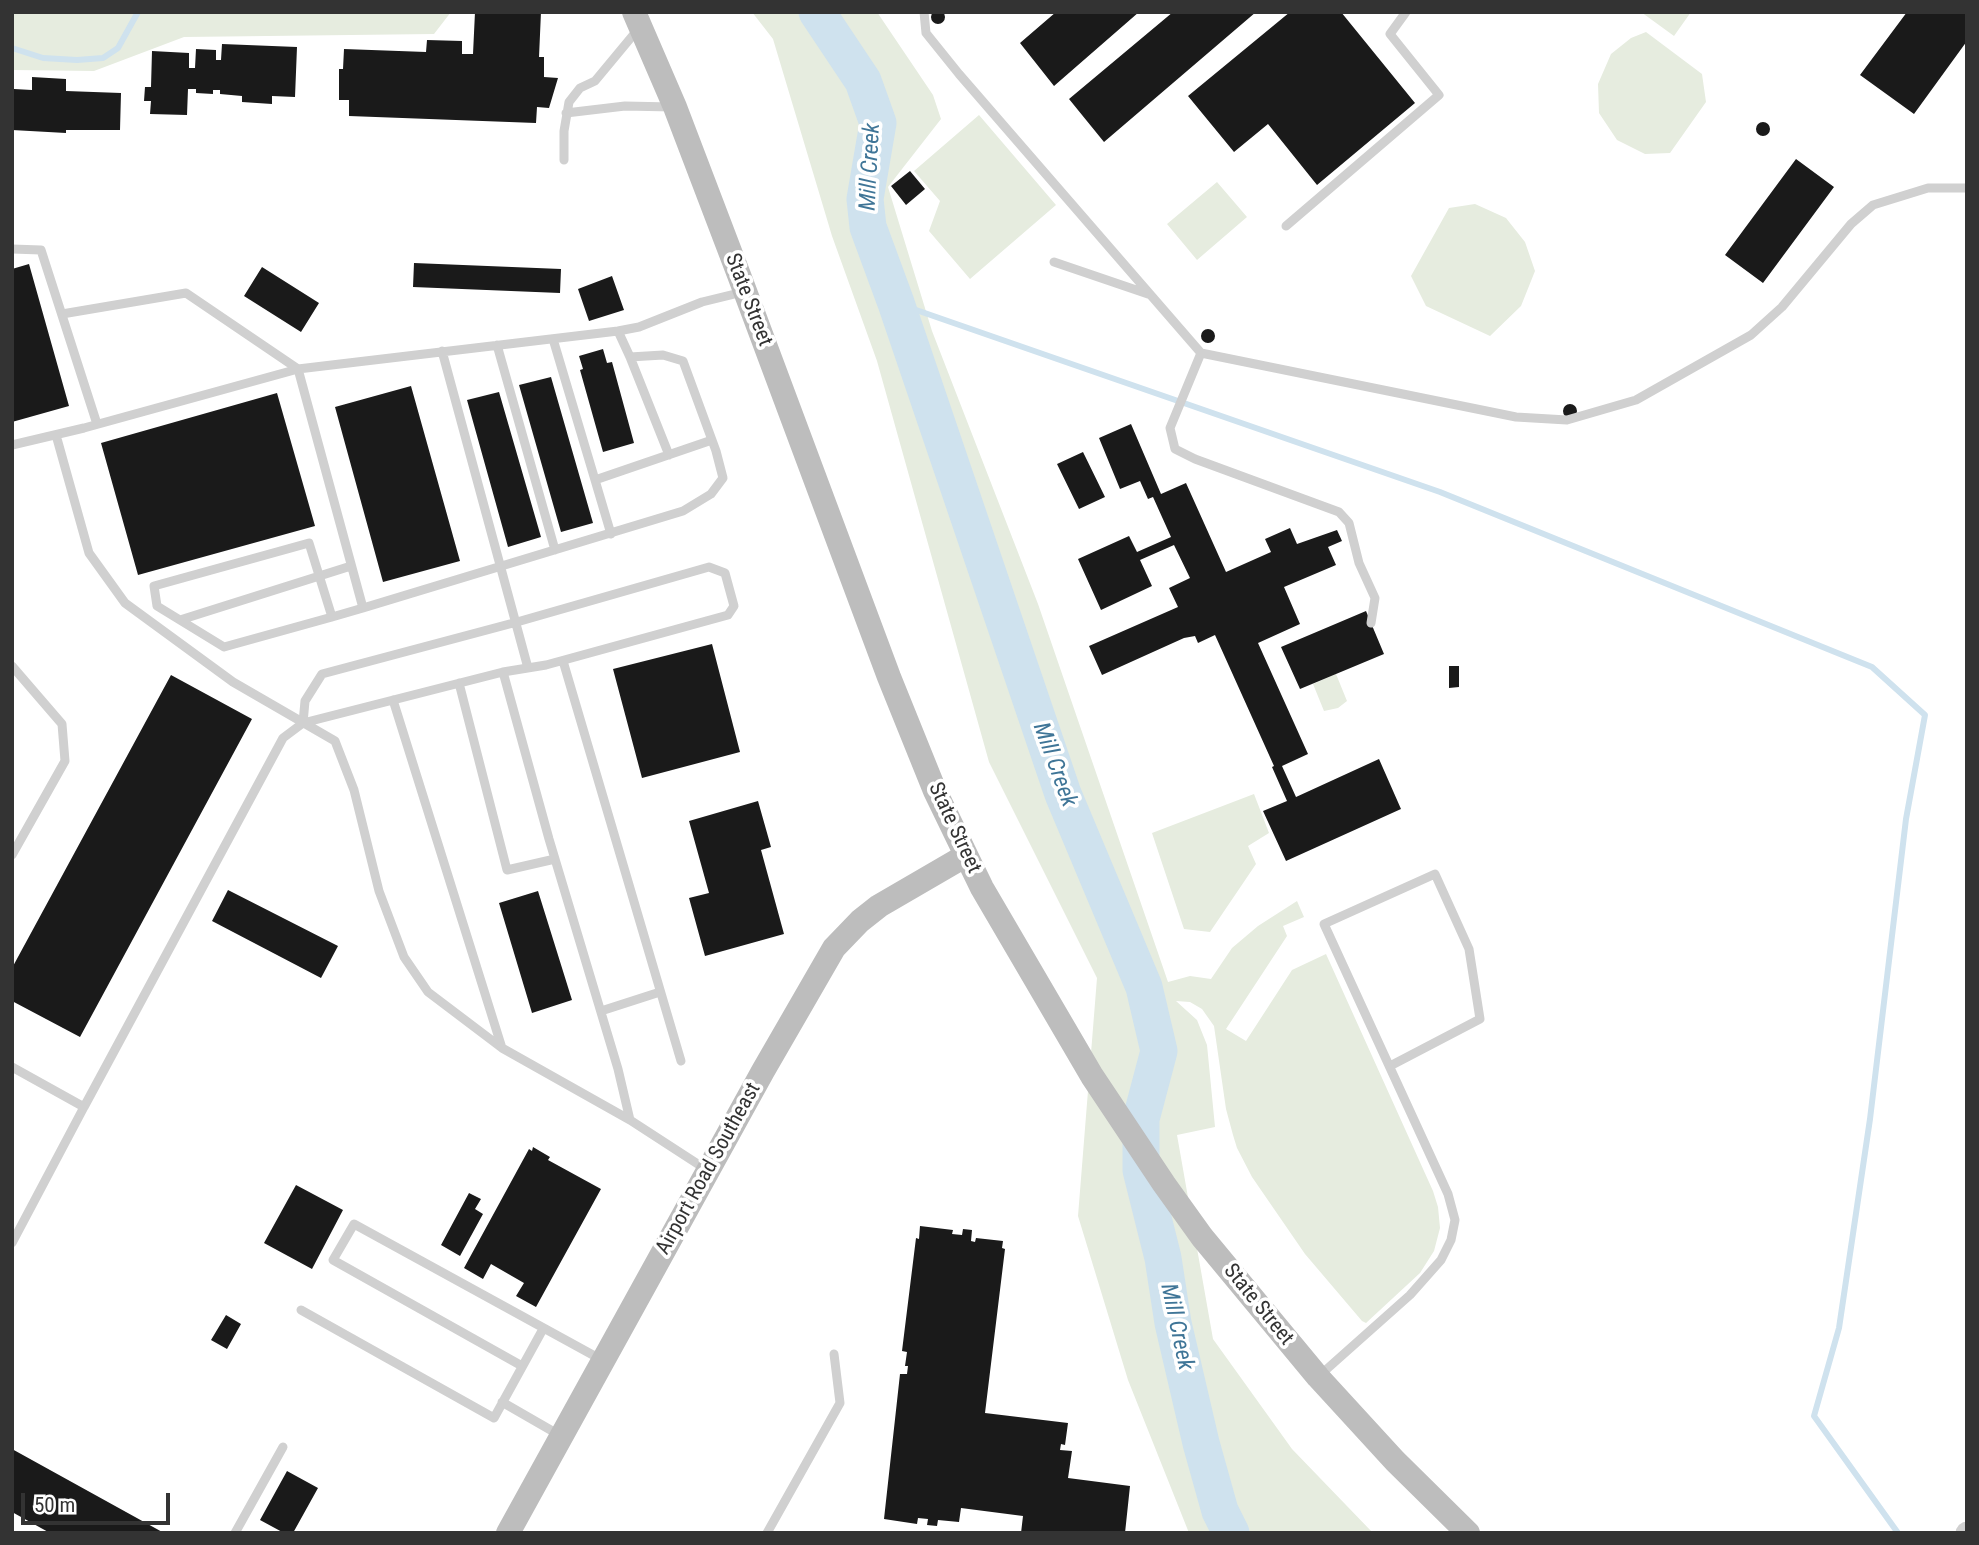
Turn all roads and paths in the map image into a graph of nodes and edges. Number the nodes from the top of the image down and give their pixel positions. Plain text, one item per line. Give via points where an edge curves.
1 (924, 12) edge
2 (1406, 12) edge
3 (637, 19) edge
4 (675, 107) junction
5 (566, 113) junction
6 (564, 160) dead end
7 (1967, 188) edge
8 (1286, 226) dead end
9 (12, 249) edge
10 (1054, 262) dead end
11 (745, 291) junction
12 (1150, 294) junction
13 (61, 314) junction
14 (618, 331) junction
15 (552, 339) junction
16 (497, 345) junction
17 (442, 351) junction
18 (1201, 353) junction
19 (630, 357) junction
20 (298, 369) junction
21 (97, 424) junction
22 (56, 435) junction
23 (712, 440) junction
24 (12, 445) edge
25 (669, 455) junction
26 (595, 480) junction
27 (611, 534) junction
28 (555, 550) junction
29 (498, 565) junction
30 (351, 566) junction
31 (319, 575) junction
32 (363, 608) junction
33 (331, 617) junction
34 (180, 620) junction
35 (517, 622) junction
36 (1371, 623) dead end
37 (563, 661) junction
38 (12, 666) edge
39 (528, 668) junction
40 (503, 672) junction
41 (459, 683) junction
42 (393, 700) junction
43 (303, 723) junction
44 (12, 855) edge
45 (965, 856) junction
46 (555, 859) junction
47 (660, 992) junction
48 (601, 1012) junction
49 (502, 1048) junction
50 (681, 1061) dead end
51 (1390, 1066) junction
52 (12, 1068) edge
53 (84, 1107) junction
54 (630, 1120) junction
55 (708, 1170) junction
56 (12, 1243) edge
57 (301, 1310) dead end
58 (542, 1329) junction
59 (834, 1354) dead end
60 (603, 1361) junction
61 (522, 1366) junction
62 (1318, 1377) junction
63 (502, 1402) junction
64 (562, 1436) junction
65 (283, 1447) dead end
66 (235, 1533) edge
67 (508, 1533) edge
68 (767, 1533) edge
69 (1468, 1533) edge

1 - 12 lane via 926,33 934,43
2 - 8 lane via 1390,34 1439,95
3 - 4 main road, State Street
3 - 5 lane via 595,81 580,88 569,102
4 - 5 lane via 625,106
4 - 11 main road, State Street
5 - 6 lane
7 - 18 lane via 1928,188 1873,205 1751,335 1636,400 1567,420 1516,417
9 - 13 lane via 41,250
10 - 12 lane
11 - 14 lane
11 - 45 main road, State Street via 858,598
12 - 18 lane
13 - 20 lane via 186,293
13 - 21 lane
14 - 15 lane
14 - 19 lane
15 - 16 lane
15 - 26 lane
16 - 17 lane
16 - 28 lane
17 - 20 lane
17 - 29 lane
18 - 36 lane via 1170,428 1175,449 1339,512 1349,523 1359,563 1375,598
19 - 23 lane via 663,355 683,361
19 - 25 lane
20 - 21 lane
20 - 30 lane
21 - 22 lane
22 - 24 lane
22 - 43 lane via 89,553 125,603 233,681
23 - 25 lane
23 - 27 lane via 723,478 711,494 683,511
25 - 26 lane
26 - 27 lane
27 - 28 lane
28 - 29 lane
29 - 32 lane
29 - 35 lane
30 - 31 lane
30 - 32 lane
31 - 33 lane
31 - 34 lane
31 - 34 lane via 309,543 154,586 157,606
32 - 33 lane
33 - 34 lane via 224,647
35 - 37 lane via 709,566 725,573 734,606 728,614
35 - 39 lane
35 - 43 lane via 322,674 305,701
37 - 39 lane
37 - 47 lane
38 - 44 lane via 62,724 65,761
39 - 40 lane
40 - 41 lane
40 - 46 lane
41 - 42 lane
41 - 46 lane via 507,870
42 - 43 lane
42 - 49 lane
43 - 49 lane via 335,741 354,790 379,891 404,957 428,992
43 - 53 lane via 283,738
45 - 55 main road, Airport Road Southeast via 879,906 834,948
45 - 62 main road, State Street via 1092,1076 1164,1184
46 - 48 lane
47 - 48 lane
47 - 50 lane
48 - 54 lane
49 - 54 lane
51 - 51 lane via 1324,924 1435,874 1469,949 1480,1019
51 - 62 lane via 1448,1194 1455,1220 1451,1240 1441,1260 1410,1295
52 - 53 lane
53 - 56 lane
54 - 55 lane
55 - 60 main road, Airport Road Southeast
57 - 63 lane via 494,1418
58 - 60 lane
58 - 61 lane
58 - 61 lane via 354,1224 333,1260
59 - 68 lane via 840,1403
60 - 64 main road, Airport Road Southeast
61 - 63 lane
62 - 69 main road, State Street
63 - 64 lane
64 - 67 main road, Airport Road Southeast
65 - 66 lane

